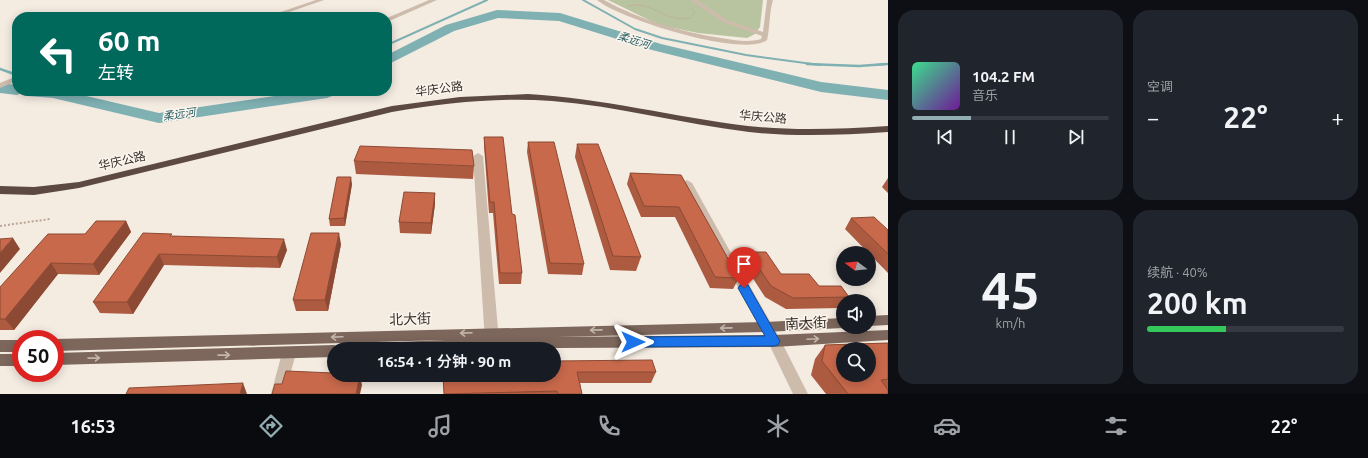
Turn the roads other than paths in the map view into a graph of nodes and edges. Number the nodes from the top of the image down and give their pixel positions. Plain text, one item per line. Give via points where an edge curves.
1 (321, 0) edge
2 (434, 0) edge
3 (600, 0) edge
4 (693, 0) edge
5 (770, 0) edge
6 (284, 12) edge
7 (392, 18) edge
8 (766, 35) junction
9 (12, 79) edge
10 (0, 85) edge
11 (888, 127) edge
12 (478, 156) dead end
13 (687, 183) edge
14 (0, 187) edge
15 (0, 190) edge
16 (888, 320) edge
17 (876, 321) edge
18 (836, 323) edge
19 (765, 327) junction
20 (888, 335) edge
21 (492, 338) junction
22 (774, 341) junction
23 (448, 342) edge
24 (64, 345) edge
25 (0, 346) edge
26 (12, 346) edge
27 (327, 351) edge
28 (289, 353) junction
29 (64, 359) edge
30 (0, 360) edge
31 (12, 360) edge
32 (278, 394) edge
33 (800, 394) edge

1 - 6 street
2 - 7 street
3 - 8 street via 649,24 694,36 749,43 764,40
4 - 8 street via 725,22
5 - 8 street
9 - 10 street
11 - 14 highway, 华庆公路 via 828,130 767,128 725,124 574,98 476,96 390,108 79,181 38,187
11 - 15 highway, 华庆公路 via 814,133 768,131 574,100 469,98 392,109 79,185 40,190
12 - 21 street
13 - 19 street
16 - 17 main road
18 - 19 main road, 南大街
19 -> 21 main road, 北大街
19 - 22 street
22 -> 20 main road, 南大街
21 - 22 main road, 北大街
21 - 23 main road, 北大街
21 -> 24 main road, 北大街
22 - 33 street
25 - 26 main road
27 - 28 main road
29 -> 28 main road
28 - 32 street
30 - 31 main road

